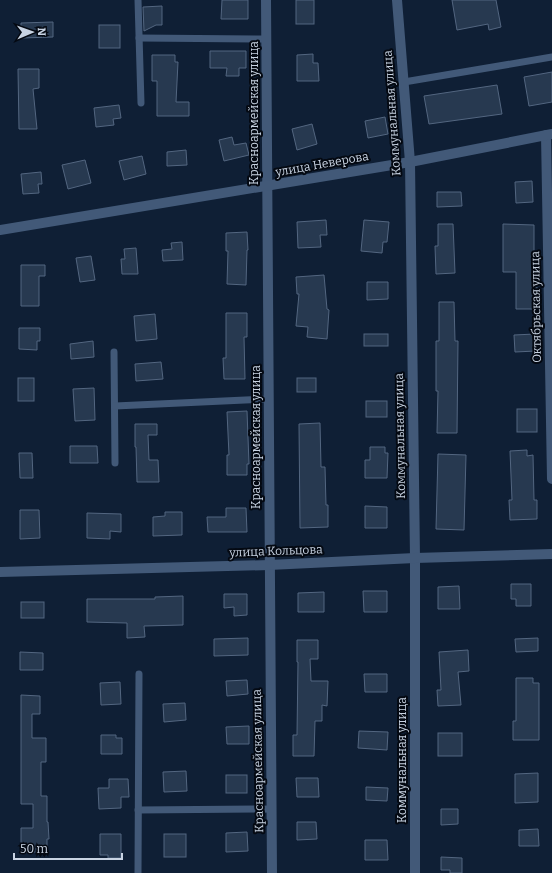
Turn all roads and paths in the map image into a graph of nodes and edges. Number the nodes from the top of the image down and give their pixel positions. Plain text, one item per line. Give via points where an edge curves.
1 (138, 0) edge
2 (266, 0) edge
3 (397, 0) edge
4 (139, 38) junction
5 (266, 39) junction
6 (552, 57) edge
7 (404, 82) junction
8 (141, 103) dead end
9 (549, 135) edge
10 (410, 162) junction
11 (268, 186) junction
12 (0, 230) edge
13 (114, 352) dead end
14 (268, 399) junction
15 (114, 406) junction
16 (115, 463) dead end
17 (552, 479) edge
18 (552, 554) edge
19 (415, 558) junction
20 (269, 565) junction
21 (0, 572) edge
22 (139, 674) dead end
23 (272, 809) junction
24 (138, 810) junction
25 (138, 873) edge
26 (272, 873) edge
27 (415, 873) edge

1 - 4 lane
2 - 5 street, Красноармейская улица
3 - 7 street, Коммунальная улица
4 - 5 lane
4 - 8 lane
5 - 11 street, Красноармейская улица
6 - 7 lane
7 - 10 street, Коммунальная улица
9 - 10 street, улица Неверова
9 - 17 street, Октябрьская улица
10 - 11 street, улица Неверова
10 - 19 street, Коммунальная улица
11 - 12 street, улица Неверова
11 - 14 street, Красноармейская улица
13 - 15 lane
14 - 15 lane
14 - 20 street, Красноармейская улица
15 - 16 lane
18 - 19 street, улица Кольцова
19 - 20 street, улица Кольцова
19 - 27 street, Коммунальная улица
20 - 21 street, улица Кольцова
20 - 23 street, Красноармейская улица
22 - 24 lane
23 - 24 lane
23 - 26 street, Красноармейская улица
24 - 25 lane

